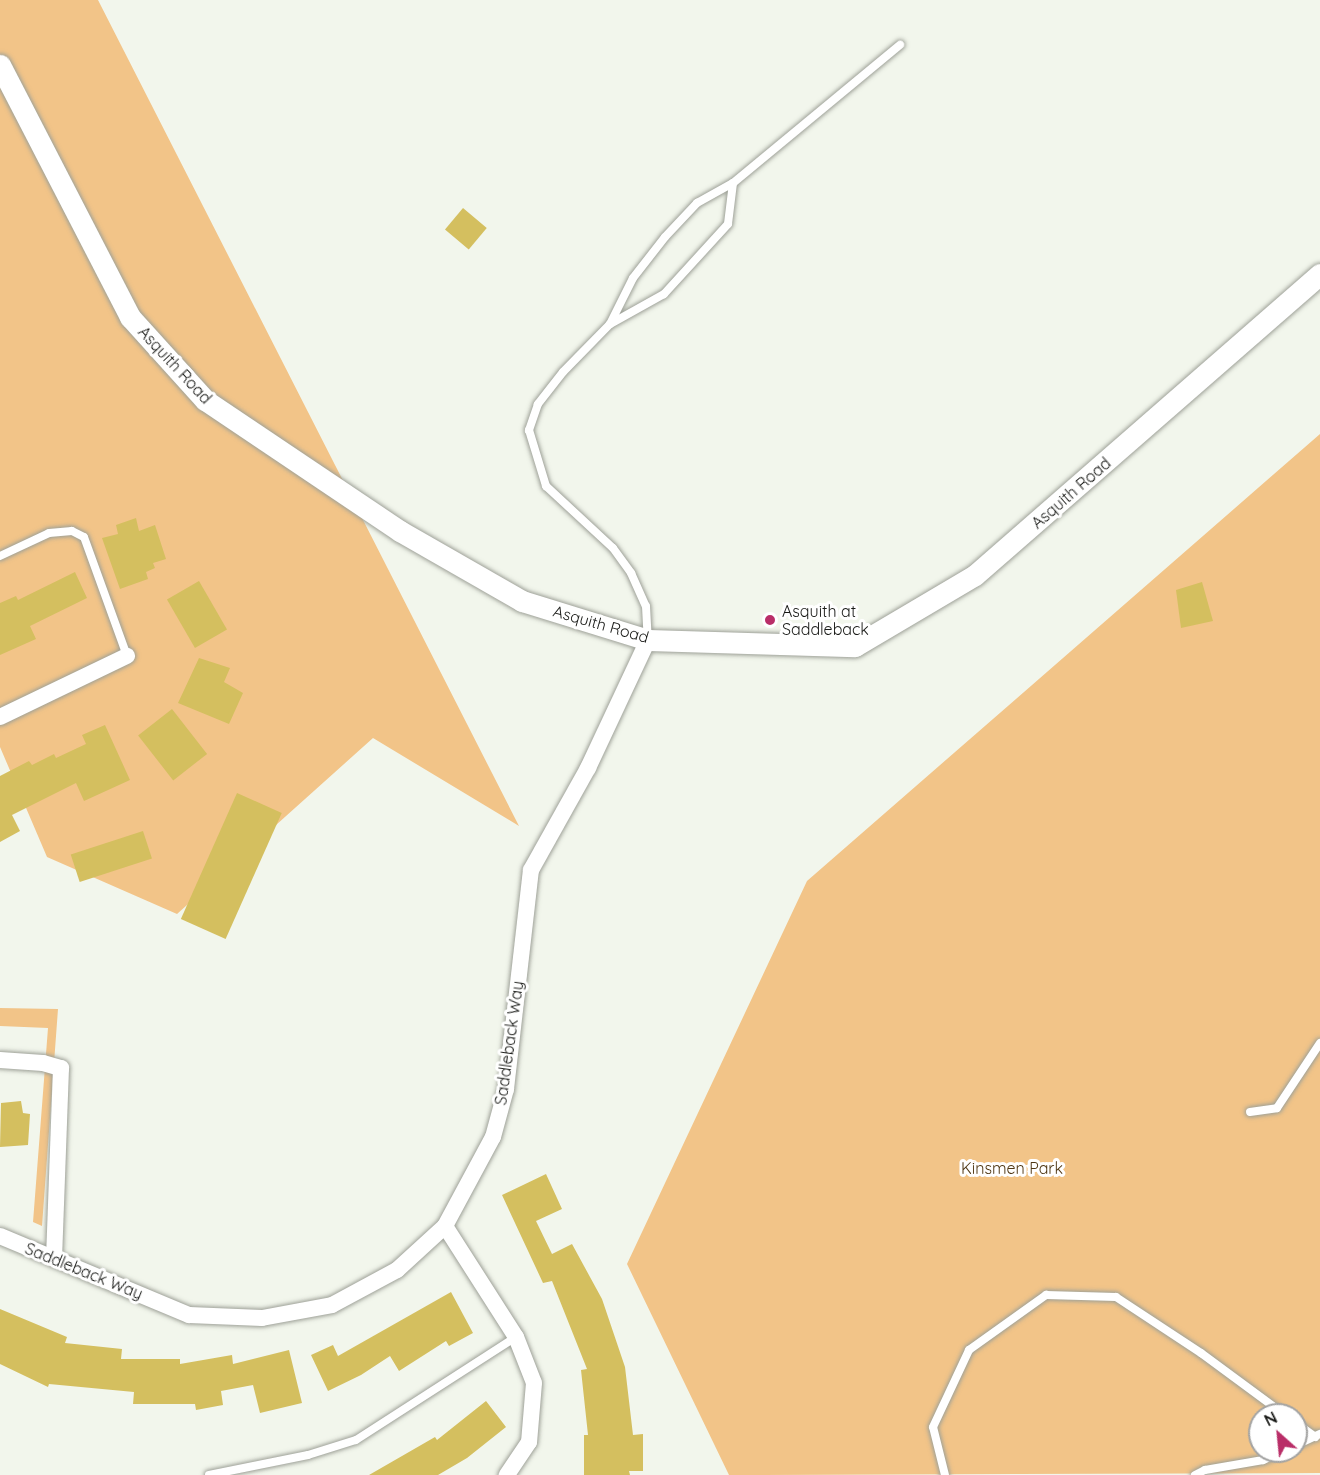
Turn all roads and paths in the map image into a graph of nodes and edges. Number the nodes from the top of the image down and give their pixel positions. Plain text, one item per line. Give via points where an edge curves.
1 (900, 45) dead end
2 (0, 65) edge
3 (733, 183) junction
4 (1320, 274) edge
5 (610, 324) junction
6 (0, 556) edge
7 (648, 640) junction
8 (127, 656) joint
9 (0, 717) edge
10 (1320, 1043) edge
11 (0, 1060) edge
12 (1250, 1112) dead end
13 (445, 1226) junction
14 (0, 1236) edge
15 (54, 1259) junction
16 (516, 1337) junction
17 (1269, 1403) edge
18 (1248, 1463) edge
19 (209, 1475) edge
20 (507, 1475) edge
21 (945, 1475) edge
22 (1195, 1475) edge

1 - 3 lane
2 - 7 street, Asquith Road via 130,317 205,400 400,531 522,601
3 - 5 lane via 697,203 665,237 633,278
3 - 5 lane via 728,224 664,294
4 - 7 street, Asquith Road via 975,575 855,646
5 - 7 lane via 538,404 529,430 546,486 613,548 631,573 646,606
6 - 8 lane via 49,533 72,531 84,537
7 - 13 street, Saddleback Way via 588,768 531,870 506,1089 493,1137
8 - 9 street
10 - 12 lane via 1277,1108
11 - 15 street via 62,1068
13 - 15 street, Saddleback Way via 397,1269 332,1305 262,1318 189,1315
13 - 16 street
14 - 15 street, Saddleback Way
16 - 19 lane via 356,1440 308,1455
16 - 20 street via 534,1383 529,1442
17 - 21 lane via 1116,1297 1046,1295 969,1350 933,1427
18 - 22 lane

